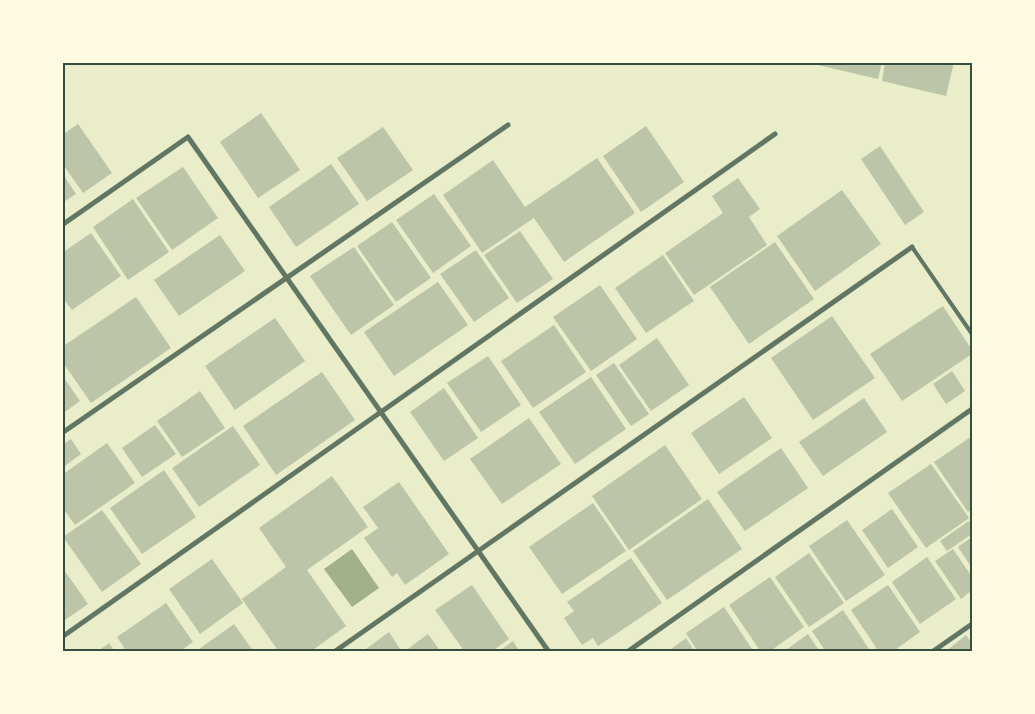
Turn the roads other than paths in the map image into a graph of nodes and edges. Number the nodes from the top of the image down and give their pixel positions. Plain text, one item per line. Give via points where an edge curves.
1 (508, 125) dead end
2 (775, 134) dead end
3 (62, 225) edge
4 (912, 247) joint
5 (286, 278) junction
6 (972, 334) edge
7 (972, 409) edge
8 (381, 412) junction
9 (62, 433) edge
10 (478, 550) junction
11 (972, 624) edge
12 (62, 638) edge
13 (334, 652) edge
14 (549, 652) edge
15 (627, 652) edge
16 (932, 652) edge

1 - 5 street
2 - 8 street
3 - 5 street via 188,137
4 - 6 lane
4 - 10 street
5 - 8 street
5 - 9 street
7 - 15 street
8 - 10 street
8 - 12 street
10 - 13 street
10 - 14 street
11 - 16 street

